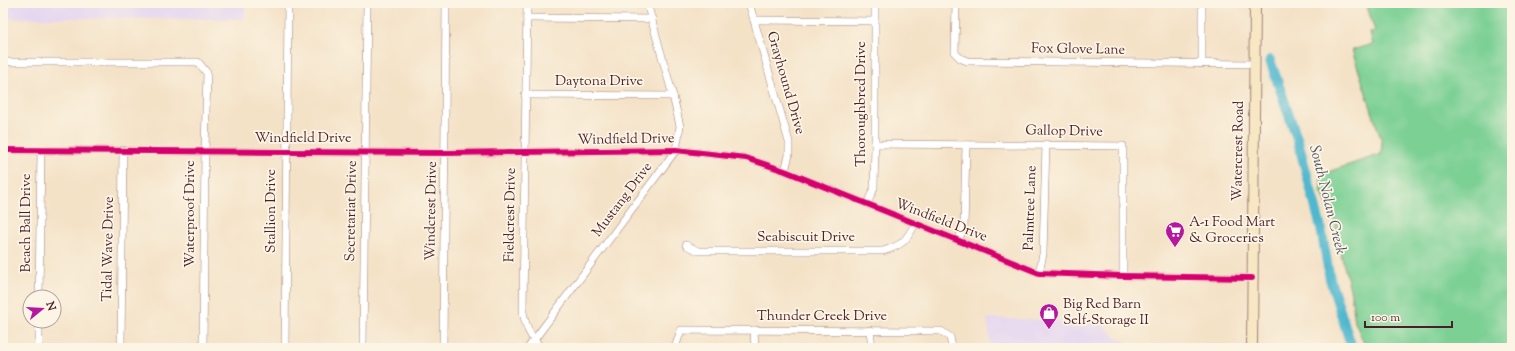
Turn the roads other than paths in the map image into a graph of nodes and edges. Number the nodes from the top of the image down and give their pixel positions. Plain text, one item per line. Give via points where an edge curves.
1 (288, 3) edge
2 (367, 3) edge
3 (446, 3) edge
4 (527, 3) edge
5 (647, 3) edge
6 (749, 3) edge
7 (875, 3) edge
8 (956, 3) edge
9 (1202, 3) edge
10 (1254, 3) edge
11 (527, 18) junction
12 (652, 19) junction
13 (754, 20) junction
14 (875, 21) junction
15 (3, 62) edge
16 (1202, 64) junction
17 (1254, 64) junction
18 (525, 95) junction
19 (673, 96) junction
20 (875, 144) junction
21 (1046, 144) junction
22 (966, 145) junction
23 (3, 150) edge
24 (41, 150) junction
25 (123, 150) junction
26 (676, 150) junction
27 (205, 151) junction
28 (286, 152) junction
29 (365, 152) junction
30 (446, 153) junction
31 (525, 153) junction
32 (785, 171) junction
33 (867, 204) junction
34 (915, 224) junction
35 (958, 240) junction
36 (686, 245) dead end
37 (1039, 273) junction
38 (1123, 276) junction
39 (1252, 278) junction
40 (39, 289) edge
41 (39, 329) edge
42 (754, 330) junction
43 (870, 330) junction
44 (534, 341) junction
45 (39, 348) edge
46 (121, 348) edge
47 (204, 348) edge
48 (285, 348) edge
49 (363, 348) edge
50 (443, 348) edge
51 (528, 348) edge
52 (542, 348) edge
53 (675, 348) edge
54 (754, 348) edge
55 (872, 348) edge
56 (952, 348) edge
57 (1252, 348) edge

1 - 28 street, Stallion Drive
2 - 29 street, Secretariat Drive
3 - 30 street, Windcrest Drive
4 - 11 street, Fieldcrest Drive
5 - 12 street, Mustang Drive
6 - 13 street, Grayhound Drive
7 - 14 street, Thoroughbred Drive
8 - 16 street, Fox Glove Lane via 955,53 967,61
9 - 16 street
10 - 17 street, Watercrest Road
11 - 12 street
11 - 18 street, Fieldcrest Drive
12 - 19 street, Mustang Drive
13 - 14 street
13 - 32 street, Grayhound Drive via 789,142
14 - 20 street, Thoroughbred Drive
15 - 27 street, Waterproof Drive via 198,62 207,72
16 - 17 street, Fox Glove Lane
17 - 39 street, Watercrest Road
18 - 19 street, Daytona Drive
18 - 31 street, Fieldcrest Drive
19 - 26 street, Mustang Drive via 680,126
20 - 22 street, Gallop Drive
20 - 33 street, Thoroughbred Drive via 874,188
21 - 22 street, Gallop Drive
21 - 37 street, Palmtree Lane via 1043,254
21 - 38 street, Gallop Drive via 1123,146
22 - 35 street via 964,228
23 - 24 street, Windfield Drive
24 - 25 street, Windfield Drive
24 - 40 street, Beach Ball Drive
25 - 27 street, Windfield Drive
25 - 46 street, Tidal Wave Drive
26 - 31 street, Windfield Drive
26 - 32 street, Windfield Drive via 746,158
26 - 44 street, Mustang Drive
27 - 28 street, Windfield Drive
27 - 47 street, Waterproof Drive
28 - 29 street, Windfield Drive
28 - 48 street, Stallion Drive
29 - 30 street, Windfield Drive
29 - 49 street, Secretariat Drive
30 - 31 street, Windfield Drive
30 - 50 street, Windcrest Drive
31 - 44 street, Fieldcrest Drive via 523,312 526,326
32 - 33 street, Windfield Drive
33 - 34 street, Windfield Drive
34 - 35 street, Windfield Drive
34 - 36 street, Seabiscuit Drive via 906,240 894,248 883,251 698,251
35 - 37 street, Windfield Drive
37 - 38 street, Windfield Drive
38 - 39 street, Windfield Drive
39 - 57 street, Watercrest Road
41 - 45 street
42 - 43 street, Thunder Creek Drive
42 - 53 street, Thunder Creek Drive via 681,330
42 - 54 street
43 - 55 street
43 - 56 street, Thunder Creek Drive via 940,331 950,337
44 - 51 street, Mustang Drive
44 - 52 street, Fieldcrest Drive

